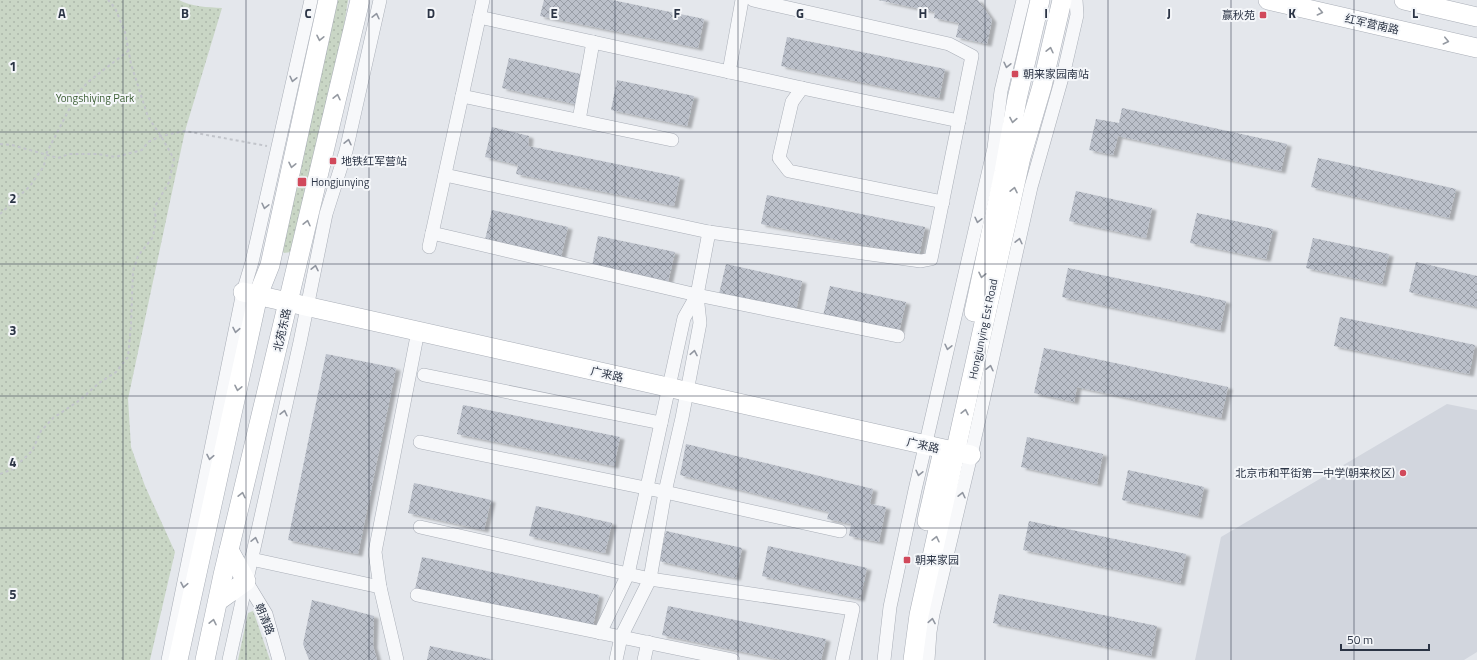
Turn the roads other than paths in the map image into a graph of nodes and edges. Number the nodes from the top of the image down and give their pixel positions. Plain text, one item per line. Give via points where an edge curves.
1 (311, 0) edge
2 (328, 0) edge
3 (360, 0) edge
4 (380, 0) edge
5 (483, 0) edge
6 (742, 0) edge
7 (753, 0) edge
8 (1023, 0) edge
9 (1040, 0) edge
10 (1062, 0) edge
11 (1076, 0) edge
12 (1268, 0) edge
13 (1404, 0) edge
14 (479, 17) junction
15 (1477, 17) edge
16 (593, 42) junction
17 (1477, 48) edge
18 (729, 72) junction
19 (802, 88) junction
20 (462, 96) junction
21 (579, 120) junction
22 (959, 121) junction
23 (672, 140) dead end
24 (445, 175) junction
25 (943, 202) junction
26 (709, 232) junction
27 (432, 233) junction
28 (429, 247) dead end
29 (272, 254) junction
30 (298, 260) junction
31 (251, 294) junction
32 (697, 295) junction
33 (298, 304) junction
34 (418, 331) junction
35 (249, 335) junction
36 (898, 336) dead end
37 (279, 342) junction
38 (424, 375) dead end
39 (678, 389) junction
40 (661, 423) junction
41 (420, 442) dead end
42 (949, 450) junction
43 (647, 488) junction
44 (665, 492) junction
45 (420, 527) dead end
46 (840, 531) dead end
47 (229, 550) junction
48 (251, 559) junction
49 (628, 574) junction
50 (650, 578) junction
51 (246, 581) junction
52 (380, 587) junction
53 (417, 595) dead end
54 (218, 601) junction
55 (600, 633) junction
56 (621, 637) junction
57 (648, 642) junction
58 (168, 660) edge
59 (178, 660) edge
60 (205, 660) edge
61 (229, 660) edge
62 (279, 660) edge
63 (397, 660) edge
64 (616, 660) edge
65 (644, 660) edge
66 (733, 660) edge
67 (842, 660) edge
68 (884, 660) edge
69 (901, 660) edge
70 (913, 660) edge
71 (928, 660) edge

1 -> 31 street via 252,262
2 -> 29 street
30 -> 3 street, 北苑东路
33 -> 4 street via 346,151
5 - 14 street
6 - 18 street
7 - 22 street via 949,44 972,56
8 -> 42 street via 1001,91
9 -> 42 street, Hongjunying Est Road via 1017,99
42 -> 10 street, Hongjunying Est Road
42 -> 11 street via 1031,187 1065,68 1077,15
12 -> 17 street, 红军营南路
13 - 15 street
14 - 16 street
14 - 20 street
16 - 18 street
16 - 21 street
18 - 19 street
19 - 22 street
19 - 25 street via 792,102 779,158 789,171
20 - 21 street
20 - 24 street
21 - 23 street
22 - 25 street
24 - 26 street
24 - 27 street
25 - 26 street via 931,259 921,261
26 - 32 street
27 - 28 street
27 - 32 street
29 - 30 street
29 - 31 street via 270,265
30 - 33 street, 北苑东路
31 - 33 street, 广来路
31 - 35 street
31 -> 58 street
32 - 36 street
32 - 39 street via 684,318
39 -> 32 street via 700,323
33 - 34 street, 广来路
33 - 37 street, 北苑东路
48 -> 33 street
34 - 39 street, 广来路
34 - 52 street via 375,552
35 - 37 street
35 -> 59 street
47 -> 37 street, 北苑东路
38 - 40 street
39 - 40 street
39 - 42 street, 广来路
39 - 44 street via 682,418
40 - 43 street
41 - 43 street
42 -> 68 street via 890,607
42 - 69 street, Hongjunying Est Road via 910,601
70 -> 42 street, Hongjunying Est Road
71 -> 42 street
43 - 44 street
43 - 49 street
44 - 46 street
44 - 50 street
45 - 49 street
47 - 51 street
47 - 54 street, 北苑东路
48 - 51 street
48 - 52 street
49 - 50 street
49 - 55 street
50 - 56 street
50 - 67 street via 853,609
51 - 54 street
51 - 61 street
51 - 62 street, 朝清路 via 266,614
52 - 63 street
53 - 55 street
60 -> 54 street, 北苑东路
55 - 56 street
56 - 57 street
56 - 64 street
57 - 65 street
57 - 66 street

